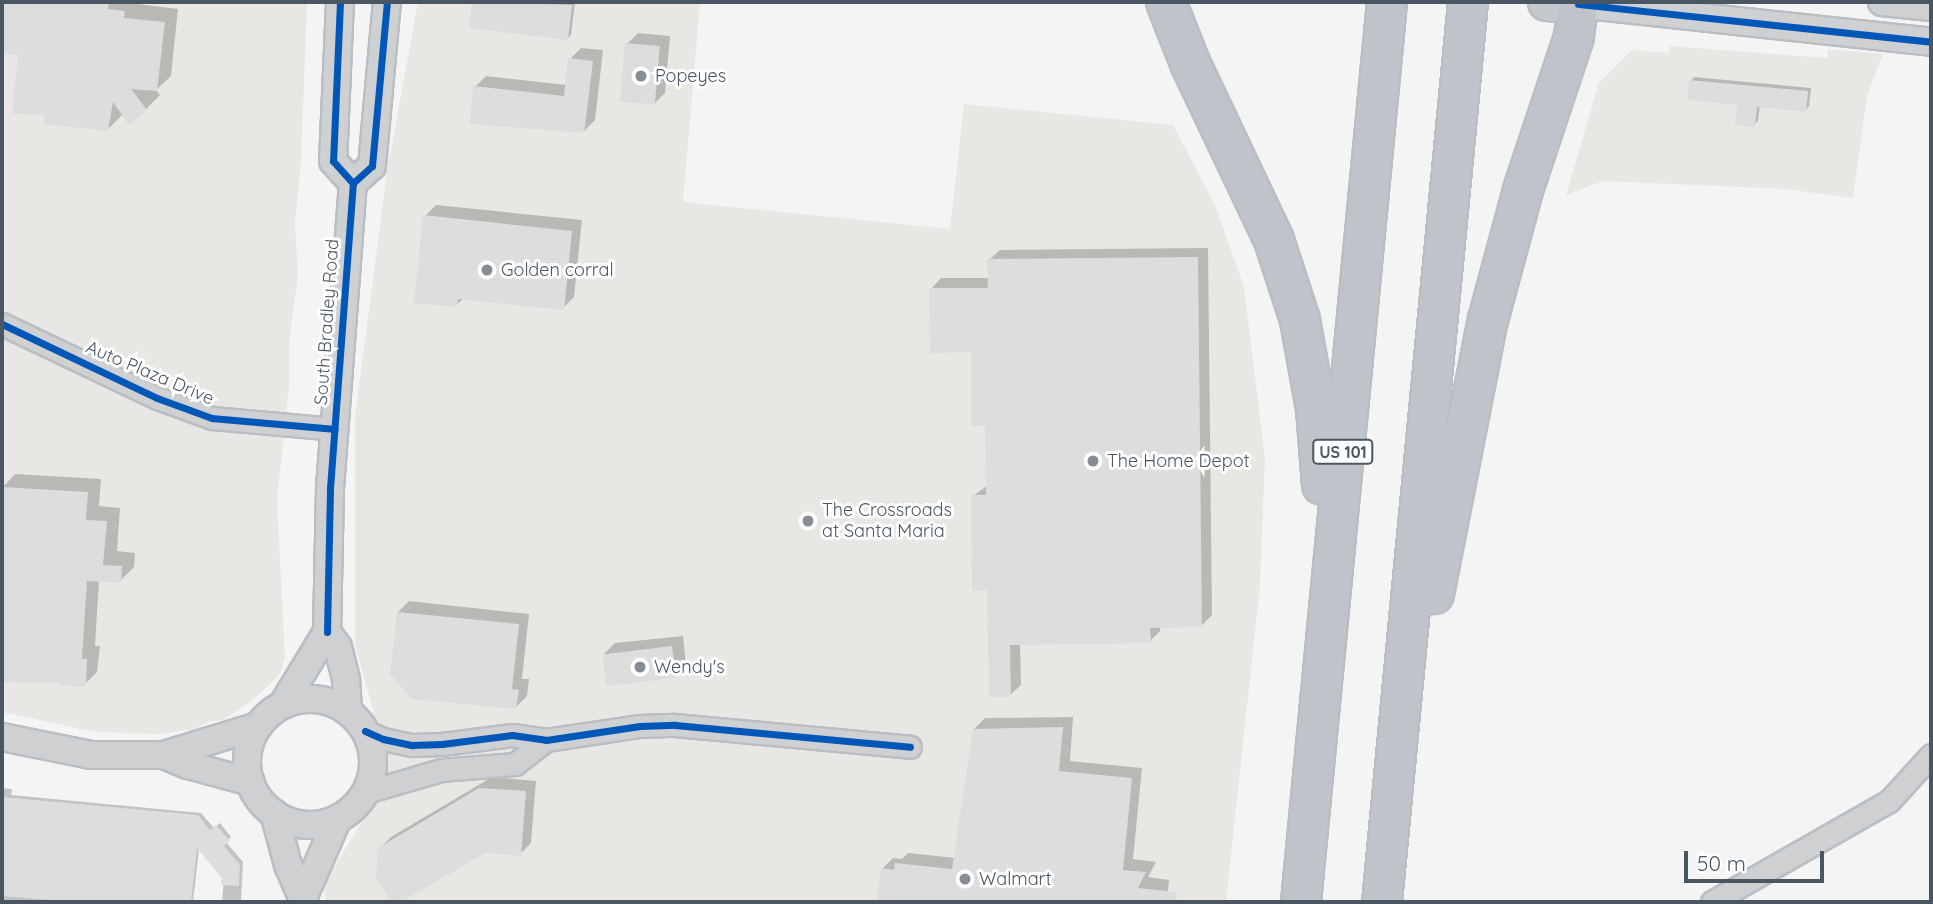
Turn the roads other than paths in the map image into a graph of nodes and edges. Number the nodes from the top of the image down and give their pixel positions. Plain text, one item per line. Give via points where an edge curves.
1 (340, 2) edge
2 (387, 2) edge
3 (1166, 2) edge
4 (1387, 2) edge
5 (1468, 2) edge
6 (1882, 2) edge
7 (1567, 3) edge
8 (1931, 8) edge
9 (1931, 42) edge
10 (353, 183) junction
11 (2, 324) edge
12 (335, 429) junction
13 (327, 632) junction
14 (1320, 690) junction
15 (283, 704) junction
16 (348, 711) junction
17 (258, 726) junction
18 (365, 731) junction
19 (2, 737) edge
20 (547, 740) junction
21 (910, 747) dead end
22 (164, 755) junction
23 (1931, 755) edge
24 (1395, 781) junction
25 (251, 782) junction
26 (366, 792) junction
27 (274, 813) junction
28 (338, 818) junction
29 (304, 900) edge
30 (1301, 902) edge
31 (1382, 902) edge
32 (1712, 902) edge

1 - 10 street via 333,160
2 - 10 street via 372,166
3 - 14 highway via 1274,240 1300,320 1316,409 1325,524
4 - 14 highway, US 101
5 - 24 highway
6 - 8 street
7 - 9 street
7 - 24 highway via 1574,37 1523,190 1488,320
10 - 12 street, South Bradley Road
11 - 12 street, Auto Plaza Drive via 157,398 212,418
12 - 13 street, South Bradley Road
13 - 15 street
13 - 16 street, South Bradley Road via 338,647
14 - 30 highway, US 101
15 - 16 street via 302,699 328,701
15 - 17 street
16 - 18 street
17 - 22 street
17 - 25 street via 249,743
18 - 20 street via 412,745 512,735
18 - 26 street via 374,757
19 - 22 street via 91,755
20 - 21 street via 675,725
20 - 26 street via 515,764 441,771
22 - 25 street
23 - 32 street via 1889,801
24 - 31 highway
25 - 27 street via 256,795
26 - 28 street
27 - 28 street via 295,823 321,825
27 - 29 street via 288,865
28 - 29 street

